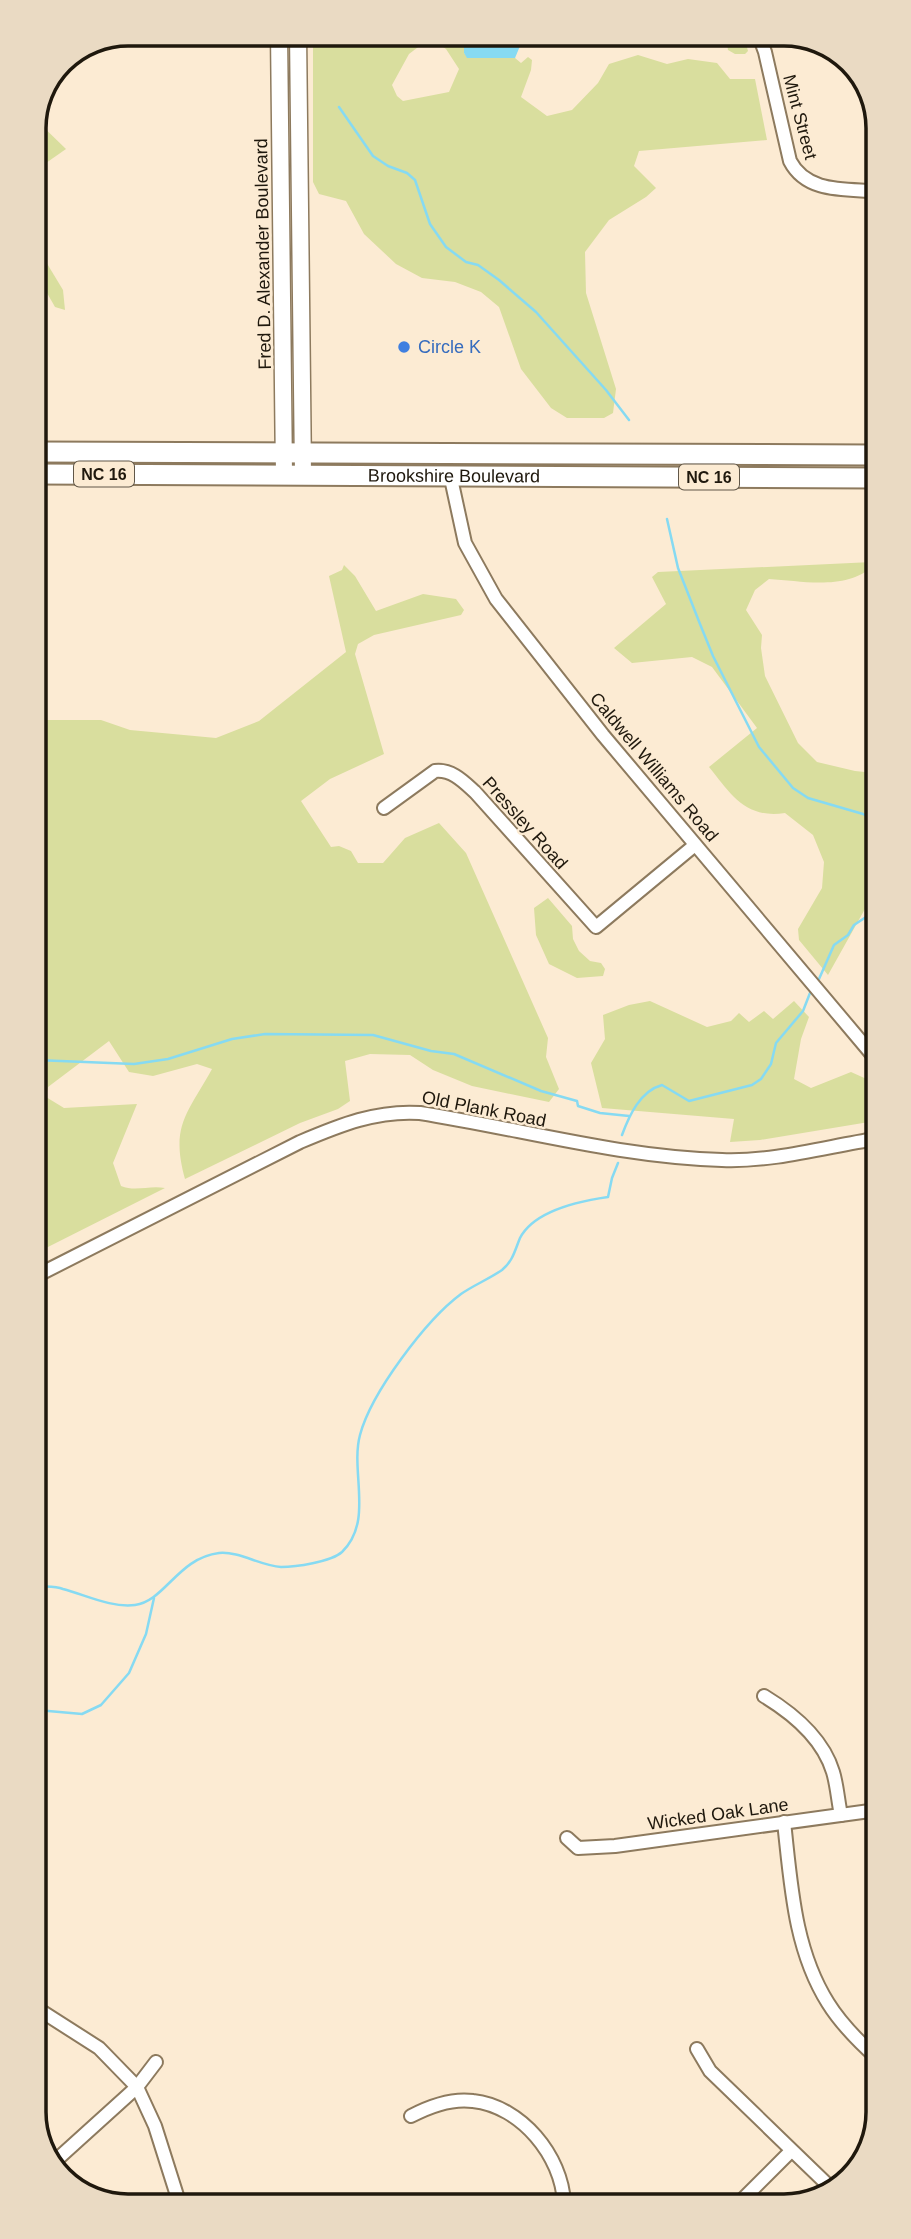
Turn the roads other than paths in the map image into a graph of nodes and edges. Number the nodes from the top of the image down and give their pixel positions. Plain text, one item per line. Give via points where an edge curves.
1 (279, 46) edge
2 (298, 46) edge
3 (763, 46) edge
4 (866, 190) edge
5 (46, 452) edge
6 (146, 452) junction
7 (439, 452) junction
8 (293, 453) junction
9 (610, 453) junction
10 (866, 454) edge
11 (46, 464) edge
12 (46, 474) edge
13 (294, 474) junction
14 (353, 474) junction
15 (450, 474) junction
16 (866, 478) edge
17 (384, 808) dead end
18 (695, 845) junction
19 (866, 1047) edge
20 (866, 1141) edge
21 (46, 1271) edge
22 (764, 1696) dead end
23 (866, 1812) edge
24 (841, 1815) junction
25 (784, 1822) junction
26 (567, 1838) dead end
27 (46, 2013) edge
28 (866, 2047) edge
29 (697, 2049) dead end
30 (156, 2062) dead end
31 (137, 2087) junction
32 (411, 2116) dead end
33 (791, 2151) junction
34 (60, 2157) edge
35 (825, 2182) edge
36 (176, 2193) edge
37 (562, 2194) edge
38 (748, 2194) edge

1 - 8 main road, Fred D. Alexander Boulevard
2 - 8 main road, Fred D. Alexander Boulevard
3 - 4 street, Mint Street via 794,170 812,184
5 - 6 highway, Brookshire Boulevard / NC 16
6 - 8 highway, Brookshire Boulevard / NC 16
6 - 11 highway
7 - 8 highway, Brookshire Boulevard / NC 16
7 - 9 highway, Brookshire Boulevard / NC 16
7 - 14 highway via 432,465 377,466
8 - 13 main road, Fred D. Alexander Boulevard
9 - 10 highway, Brookshire Boulevard / NC 16
9 - 15 highway via 518,468 461,467
12 - 13 highway, Brookshire Boulevard / NC 16
13 - 14 highway, Brookshire Boulevard / NC 16
14 - 15 highway, Brookshire Boulevard / NC 16
15 - 16 highway, Brookshire Boulevard / NC 16
15 - 18 street, Caldwell Williams Road via 465,544 496,599
17 - 18 street, Pressley Road via 435,771 453,774 475,792 596,927
18 - 19 street, Caldwell Williams Road
20 - 21 street, Old Plank Road via 724,1160 584,1145 421,1113 376,1115 300,1142
22 - 24 street via 814,1738 832,1770
23 - 24 street, Wicked Oak Lane
24 - 25 street, Wicked Oak Lane
25 - 26 street, Wicked Oak Lane via 615,1846 578,1848
25 - 28 street via 794,1912 805,1954 828,2004
27 - 31 street via 99,2048
29 - 33 street via 710,2071
30 - 31 street
31 - 34 street
31 - 36 street
32 - 37 street via 455,2101 503,2110 547,2150 559,2173
33 - 35 street
33 - 38 street

